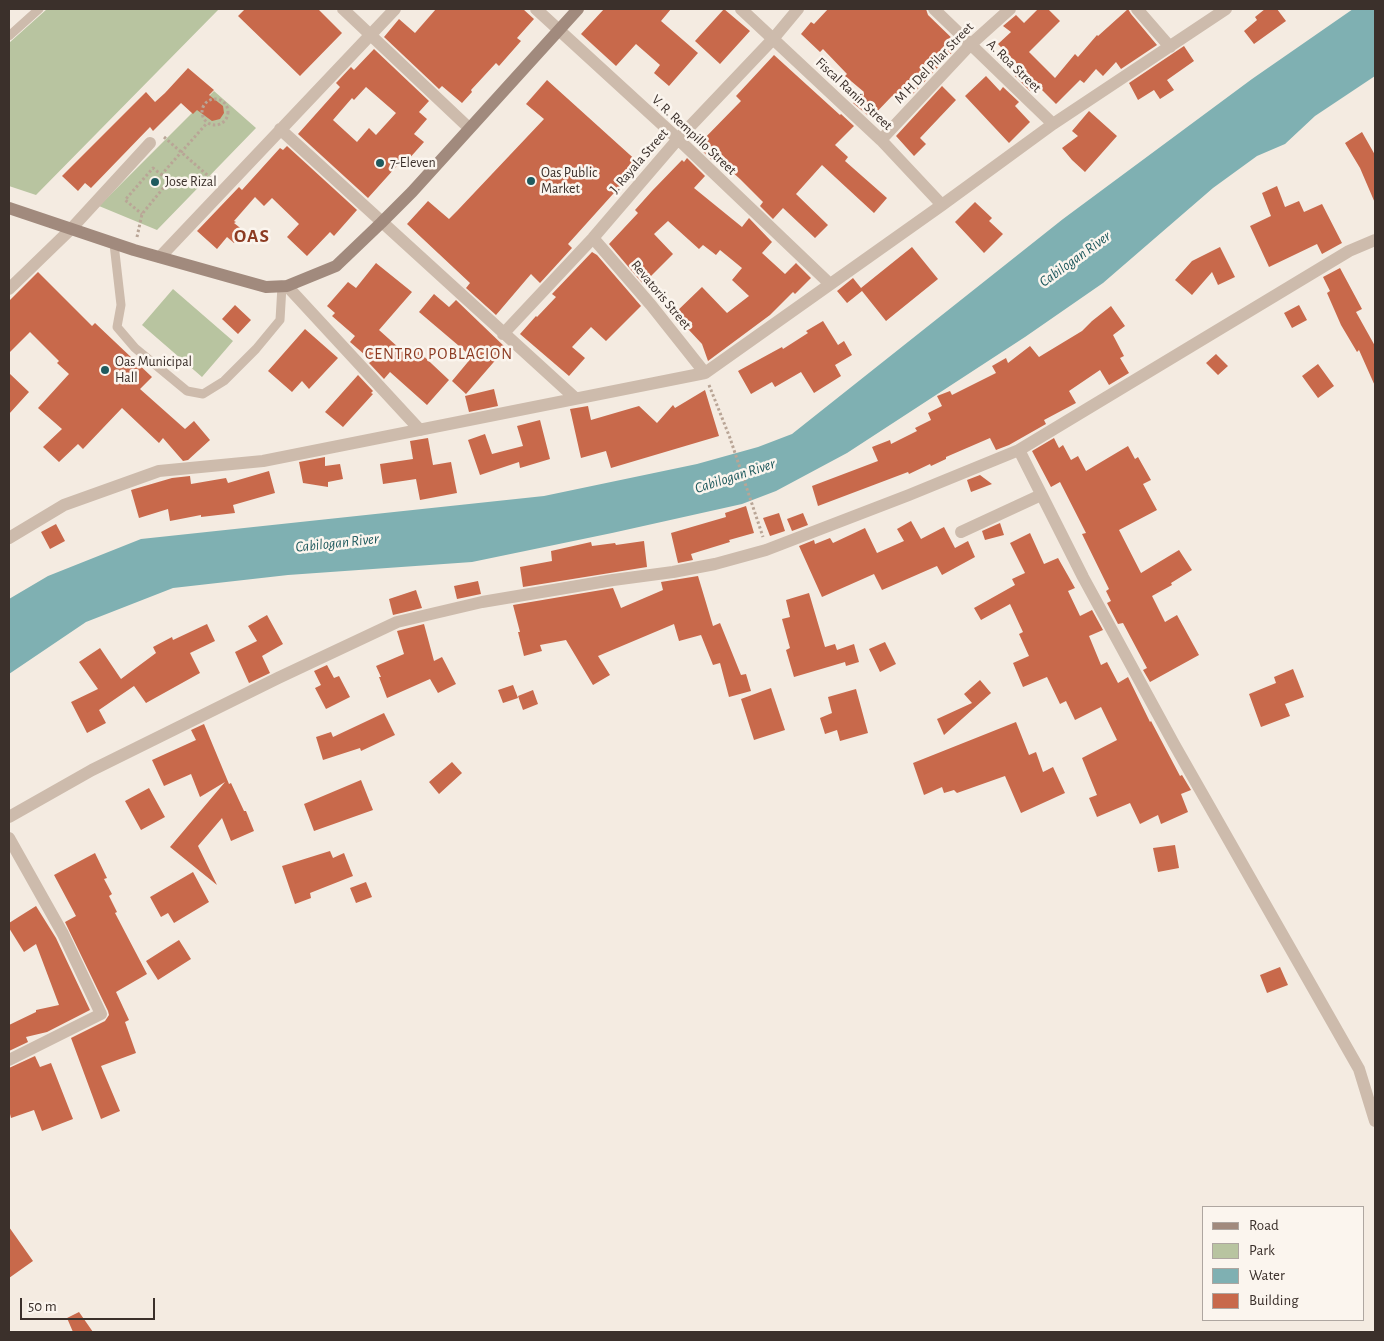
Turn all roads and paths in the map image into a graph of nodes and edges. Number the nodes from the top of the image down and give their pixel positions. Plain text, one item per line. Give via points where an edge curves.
1 (39, 9) edge
2 (343, 9) edge
3 (395, 9) edge
4 (536, 9) edge
5 (578, 9) edge
6 (741, 9) edge
7 (798, 9) edge
8 (934, 9) edge
9 (1010, 9) edge
10 (1137, 9) edge
11 (1226, 9) edge
12 (559, 29) junction
13 (370, 34) junction
14 (9, 36) edge
15 (773, 39) junction
16 (970, 45) junction
17 (1170, 47) junction
18 (207, 123) junction
19 (1053, 124) junction
20 (469, 128) junction
21 (280, 129) junction
22 (678, 139) junction
23 (881, 140) junction
24 (150, 143) joint
25 (181, 152) junction
26 (161, 175) junction
27 (223, 189) junction
28 (942, 205) junction
29 (9, 208) edge
30 (142, 214) junction
31 (381, 223) junction
32 (71, 229) junction
33 (592, 238) junction
34 (1375, 240) edge
35 (114, 244) junction
36 (134, 250) junction
37 (160, 257) junction
38 (830, 284) junction
39 (285, 286) junction
40 (9, 289) edge
41 (503, 334) junction
42 (705, 372) junction
43 (574, 398) junction
44 (420, 430) junction
45 (1019, 450) junction
46 (1041, 495) junction
47 (961, 532) dead end
48 (9, 538) edge
49 (766, 550) junction
50 (9, 817) edge
51 (9, 838) edge
52 (9, 1060) edge
53 (1375, 1121) edge

1 - 14 lane
2 - 13 street
3 - 13 street
4 - 12 street, V. R. Rempillo Street
5 - 12 main road
6 - 15 street, Fiscal Ranin Street
7 - 15 street, J. Rayala Street
8 - 16 street, A. Roa Street
9 - 16 street, M H Del Pilar Street
10 - 17 street
11 - 17 street
12 - 20 main road
12 - 22 street, V. R. Rempillo Street
13 - 20 street
13 - 21 street
15 - 22 street, J. Rayala Street
15 - 23 street, Fiscal Ranin Street
16 - 19 street, A. Roa Street
16 - 23 street, M H Del Pilar Street
17 - 19 street
18 - 18 path via 202,114 205,104 214,99 224,102 228,111 226,120 217,125
18 - 25 path
19 - 28 street
20 - 31 main road
21 - 27 street
21 - 31 street
22 - 33 street, J. Rayala Street
22 - 38 street, V. R. Rempillo Street
23 - 28 street, Fiscal Ranin Street
24 - 25 path via 160,134
24 - 32 street
25 - 26 path
25 - 27 path
26 - 30 path via 169,182
26 - 30 path via 152,168 125,200
27 - 37 street
28 - 38 street
29 - 32 main road
30 - 36 path
31 - 39 main road via 336,266
31 - 41 street
32 - 35 main road
32 - 40 street
33 - 41 street, J. Rayala Street
33 - 42 street, Revatoris Street
34 - 45 street via 1349,252
35 - 36 main road
35 - 39 lane via 121,305 117,327 135,348 187,391 203,394 224,381 256,349 280,320
36 - 37 main road
37 - 39 main road via 266,287
38 - 42 street
39 - 44 street
41 - 43 street
42 - 43 street
42 - 49 path
43 - 44 street
44 - 48 street via 263,461 159,471 64,505
45 - 46 street
45 - 49 street
46 - 47 street
46 - 53 street via 1174,744 1360,1069
49 - 50 street via 715,564 482,602 397,622 92,770
51 - 52 street via 63,934 101,1014

